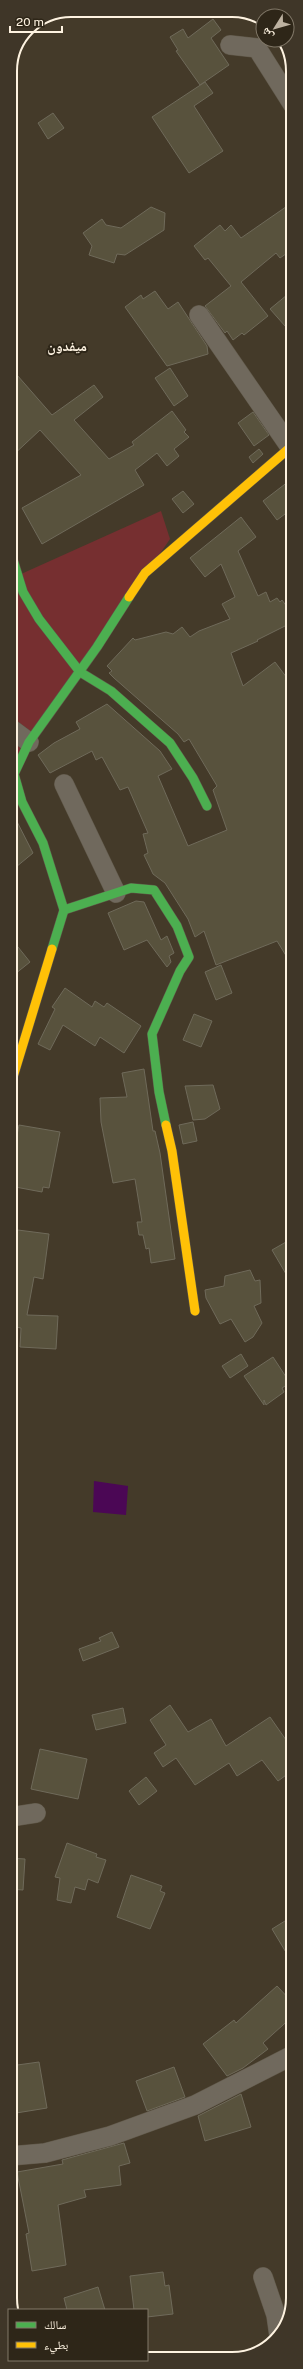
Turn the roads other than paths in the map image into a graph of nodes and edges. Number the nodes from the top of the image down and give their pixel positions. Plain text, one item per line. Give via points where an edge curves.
1 (230, 45) dead end
2 (286, 94) edge
3 (199, 315) dead end
4 (286, 439) edge
5 (286, 451) edge
6 (17, 571) edge
7 (80, 672) junction
8 (17, 733) edge
9 (28, 742) junction
10 (17, 767) edge
11 (17, 784) edge
12 (64, 784) dead end
13 (207, 806) dead end
14 (116, 893) junction
15 (64, 910) junction
16 (17, 1064) edge
17 (195, 1311) dead end
18 (36, 1814) dead end
19 (17, 1816) edge
20 (286, 2059) edge
21 (17, 2155) edge
22 (263, 2277) dead end
23 (282, 2312) edge

1 - 2 street via 258,48
3 - 4 street
5 - 7 street via 145,573
6 - 7 street via 24,592 39,619
7 - 9 street
7 - 13 street via 111,691 170,743 193,778
8 - 9 street
9 - 10 street
11 - 15 street via 22,802 43,843
12 - 14 street
14 - 15 street
14 - 17 street via 131,888 154,890 177,926 189,957 180,970 152,1034
15 - 16 street
18 - 19 street
20 - 21 street via 195,2105 110,2136 45,2153
22 - 23 street

